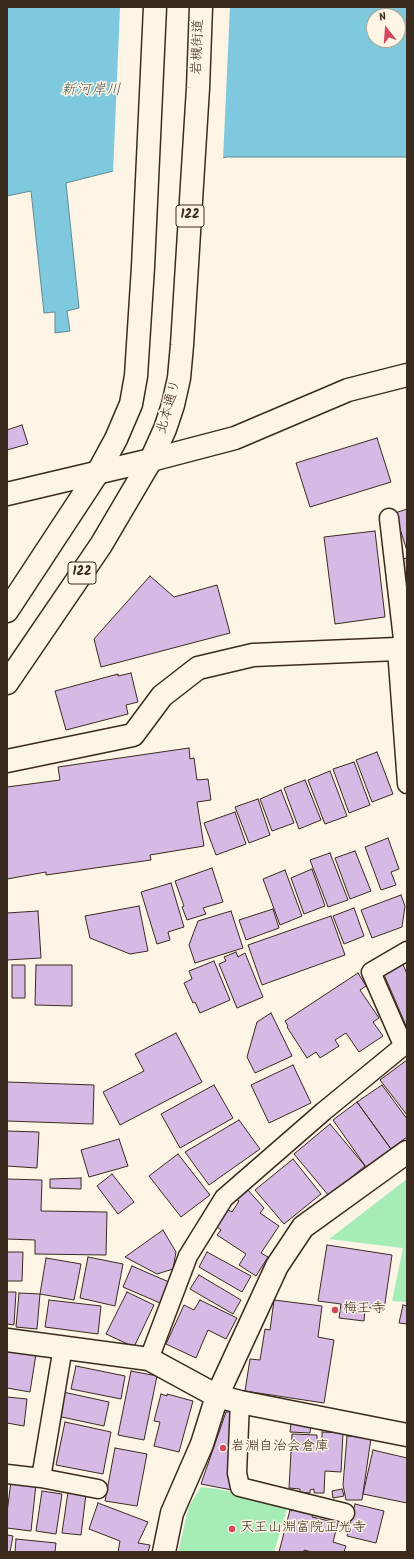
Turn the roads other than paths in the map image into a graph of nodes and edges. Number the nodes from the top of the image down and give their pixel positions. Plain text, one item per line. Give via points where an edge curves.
1 (155, 7) edge
2 (201, 7) edge
3 (198, 88) joint
4 (407, 375) edge
5 (151, 460) junction
6 (97, 474) junction
7 (7, 494) edge
8 (389, 518) dead end
9 (7, 611) edge
10 (403, 648) edge
11 (7, 683) edge
12 (7, 761) edge
13 (407, 784) edge
14 (407, 951) edge
15 (405, 1044) edge
16 (407, 1152) edge
17 (7, 1340) edge
18 (63, 1347) junction
19 (149, 1359) junction
20 (217, 1396) junction
21 (240, 1402) junction
22 (407, 1435) edge
23 (7, 1474) edge
24 (41, 1478) junction
25 (98, 1489) dead end
26 (345, 1513) dead end
27 (164, 1552) edge

1 - 6 main road via 136,376 131,404
2 - 3 main road, 岩槻街道 / 122
3 - 5 main road, 北本通り / 122 via 179,378 165,429
4 - 5 main road via 348,390 235,438
5 - 6 main road
5 - 11 main road, 北本通り / 122 via 101,545
6 - 7 main road
6 - 9 main road
8 - 10 lane
10 - 12 main road via 253,655 198,668 162,696 133,735
10 - 13 lane via 402,739
14 - 15 lane via 371,972
15 - 19 lane via 224,1198 188,1256
16 - 20 main road via 302,1226 277,1266
17 - 18 main road
18 - 19 main road
18 - 24 lane
19 - 20 main road
20 - 21 main road
20 - 27 main road via 202,1444 172,1513
21 - 22 main road
21 - 26 lane via 237,1473 240,1487
23 - 24 lane
24 - 25 lane

